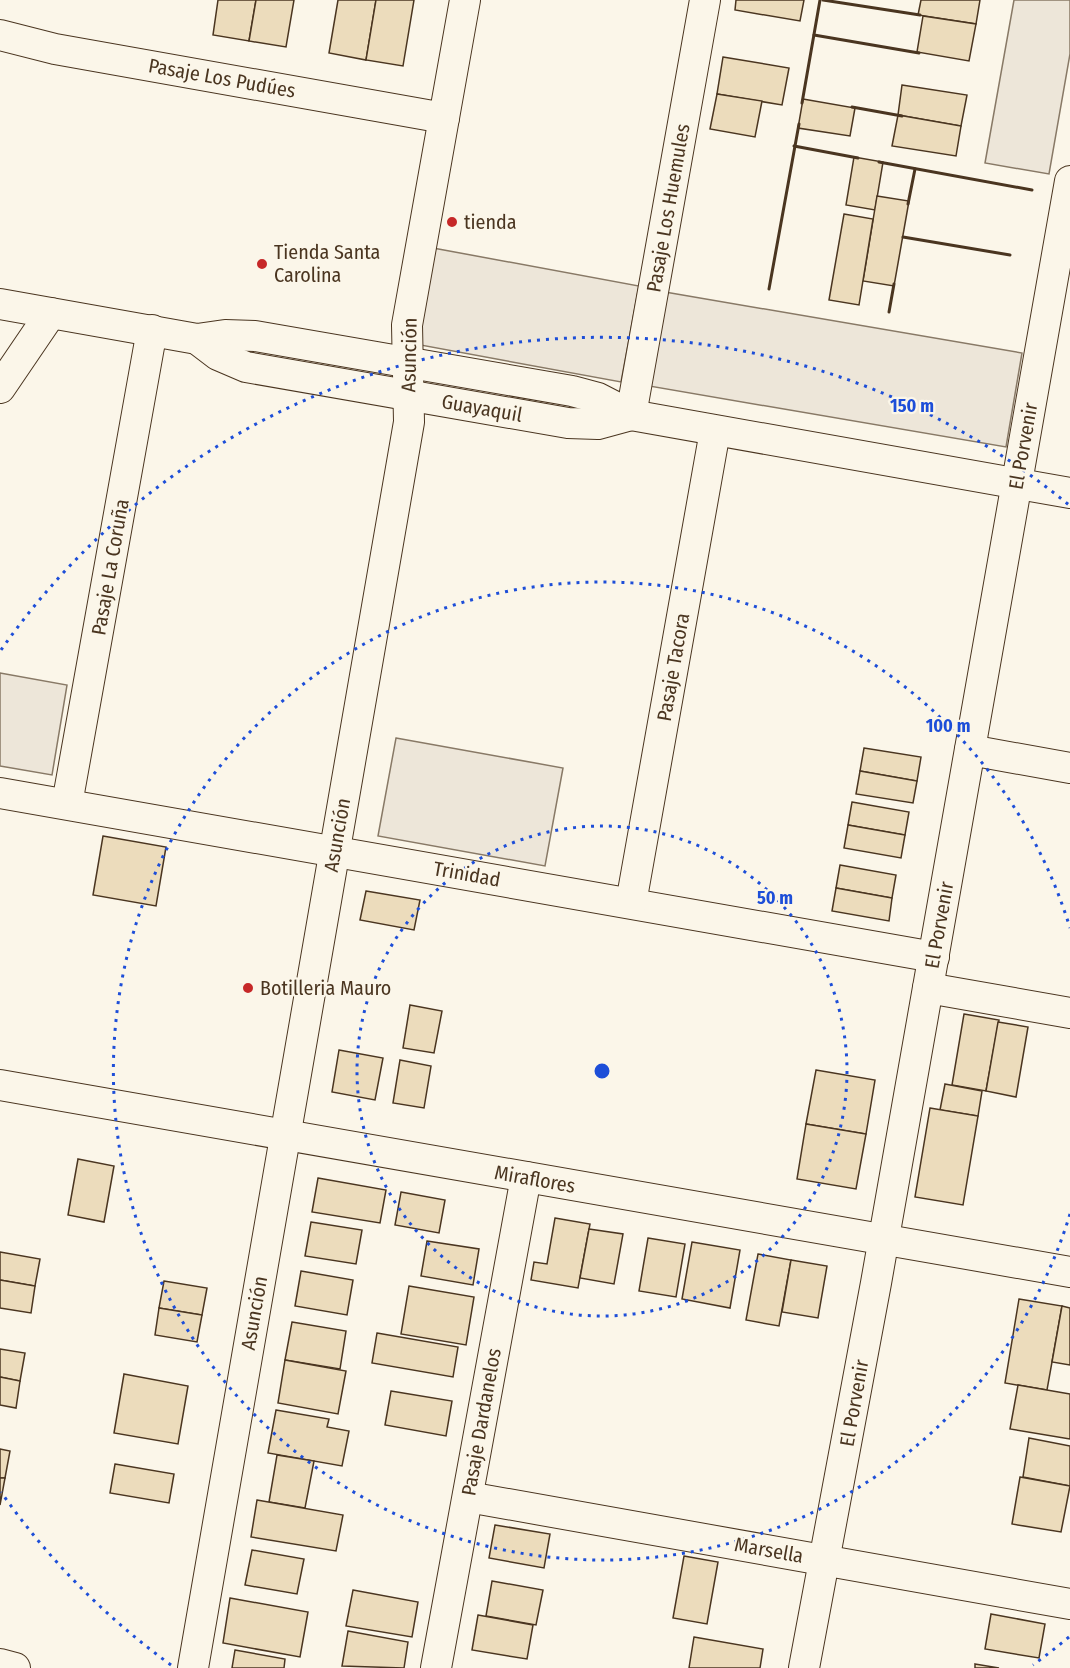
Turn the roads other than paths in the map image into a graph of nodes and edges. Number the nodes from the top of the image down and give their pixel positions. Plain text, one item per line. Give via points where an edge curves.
1 (465, 0) edge
2 (705, 0) edge
3 (0, 35) edge
4 (444, 117) junction
5 (1070, 181) edge
6 (0, 304) edge
7 (51, 313) junction
8 (152, 330) junction
9 (198, 339) junction
10 (408, 362) junction
11 (0, 388) edge
12 (408, 395) junction
13 (631, 416) junction
14 (715, 431) junction
15 (1017, 484) junction
16 (1070, 493) edge
17 (970, 750) junction
18 (1070, 768) edge
19 (0, 793) edge
20 (67, 804) junction
21 (334, 851) junction
22 (631, 903) junction
23 (934, 957) junction
24 (928, 988) junction
25 (1070, 1013) edge
26 (0, 1085) edge
27 (285, 1135) junction
28 (526, 1177) junction
29 (883, 1240) junction
30 (1070, 1272) edge
31 (468, 1497) junction
32 (825, 1560) junction
33 (1070, 1604) edge
34 (0, 1664) edge
35 (15, 1668) edge
36 (193, 1668) edge
37 (436, 1668) edge
38 (804, 1668) edge

1 - 4 street, Asunción
2 - 13 street, Pasaje Los Huemules
3 - 4 street, Pasaje Los Pudúes via 55,49
4 - 10 street, Asunción via 407,325
5 - 15 street, El Porvenir
6 - 7 street, Guayaquil
7 - 8 street, Guayaquil
7 - 11 street
8 - 9 street, Guayaquil
8 - 20 street, Pasaje La Coruña
9 - 10 street, Guayaquil via 255,336
9 - 12 street, Guayaquil via 218,355 246,367
10 - 12 street, Asunción
10 - 13 street, Guayaquil via 585,393
12 - 13 street, Guayaquil via 582,424
12 - 21 street, Asunción via 409,422
13 - 14 street, Guayaquil
14 - 15 street, Guayaquil
14 - 22 street, Pasaje Tacora
15 - 16 street, Guayaquil
15 - 17 street, El Porvenir
17 - 18 street
17 - 23 street, El Porvenir
19 - 20 street, Trinidad
20 - 21 street, Trinidad
21 - 22 street, Trinidad
21 - 27 street, Asunción
22 - 23 street, Trinidad
23 - 24 street, El Porvenir
24 - 25 street
24 - 29 street, El Porvenir
26 - 27 street, Miraflores
27 - 28 street, Miraflores
27 - 36 street, Asunción
28 - 29 street, Miraflores
28 - 31 street, Pasaje Dardanelos
29 - 30 street, Miraflores
29 - 32 street, El Porvenir
31 - 32 street, Marsella
31 - 37 street, Pasaje Dardanelos
32 - 33 street, Marsella
32 - 38 street, El Porvenir
34 - 35 street

